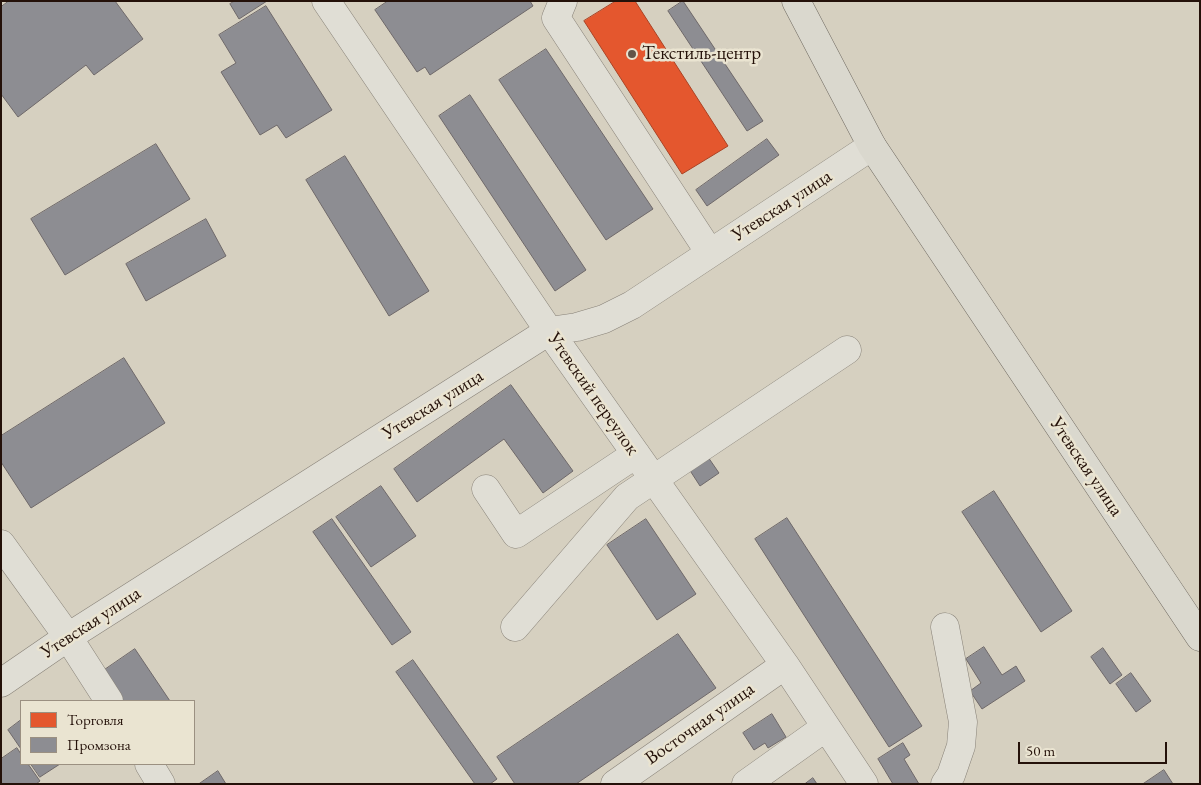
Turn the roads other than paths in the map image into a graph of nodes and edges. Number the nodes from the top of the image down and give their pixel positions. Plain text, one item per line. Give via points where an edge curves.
1 (326, 1) edge
2 (563, 1) edge
3 (796, 1) edge
4 (872, 146) junction
5 (710, 253) junction
6 (549, 331) junction
7 (847, 350) dead end
8 (636, 454) junction
9 (654, 480) junction
10 (486, 489) dead end
11 (1, 544) edge
12 (515, 627) dead end
13 (945, 627) dead end
14 (68, 637) junction
15 (1200, 638) edge
16 (784, 665) junction
17 (1, 683) edge
18 (108, 700) edge
19 (826, 727) junction
20 (150, 765) edge
21 (161, 784) edge
22 (615, 784) edge
23 (746, 784) edge
24 (864, 784) edge
25 (945, 784) edge

1 - 6 street, Утевский переулок
2 - 5 street via 556,18
3 - 4 main road, Утевская улица
4 - 5 street, Утевская улица
4 - 15 main road, Утевская улица
5 - 6 street, Утевская улица via 604,320
6 - 8 street, Утевский переулок
6 - 14 street, Утевская улица
7 - 9 street
8 - 9 street, Утевский переулок
8 - 10 street via 516,534
9 - 12 street via 627,497
9 - 16 street, Утевский переулок
11 - 14 street
13 - 25 street via 962,722 958,755
14 - 17 street, Утевская улица
14 - 18 street
16 - 19 street, Утевский переулок
16 - 22 street, Восточная улица
19 - 23 street
19 - 24 street, Утевский переулок
20 - 21 street

